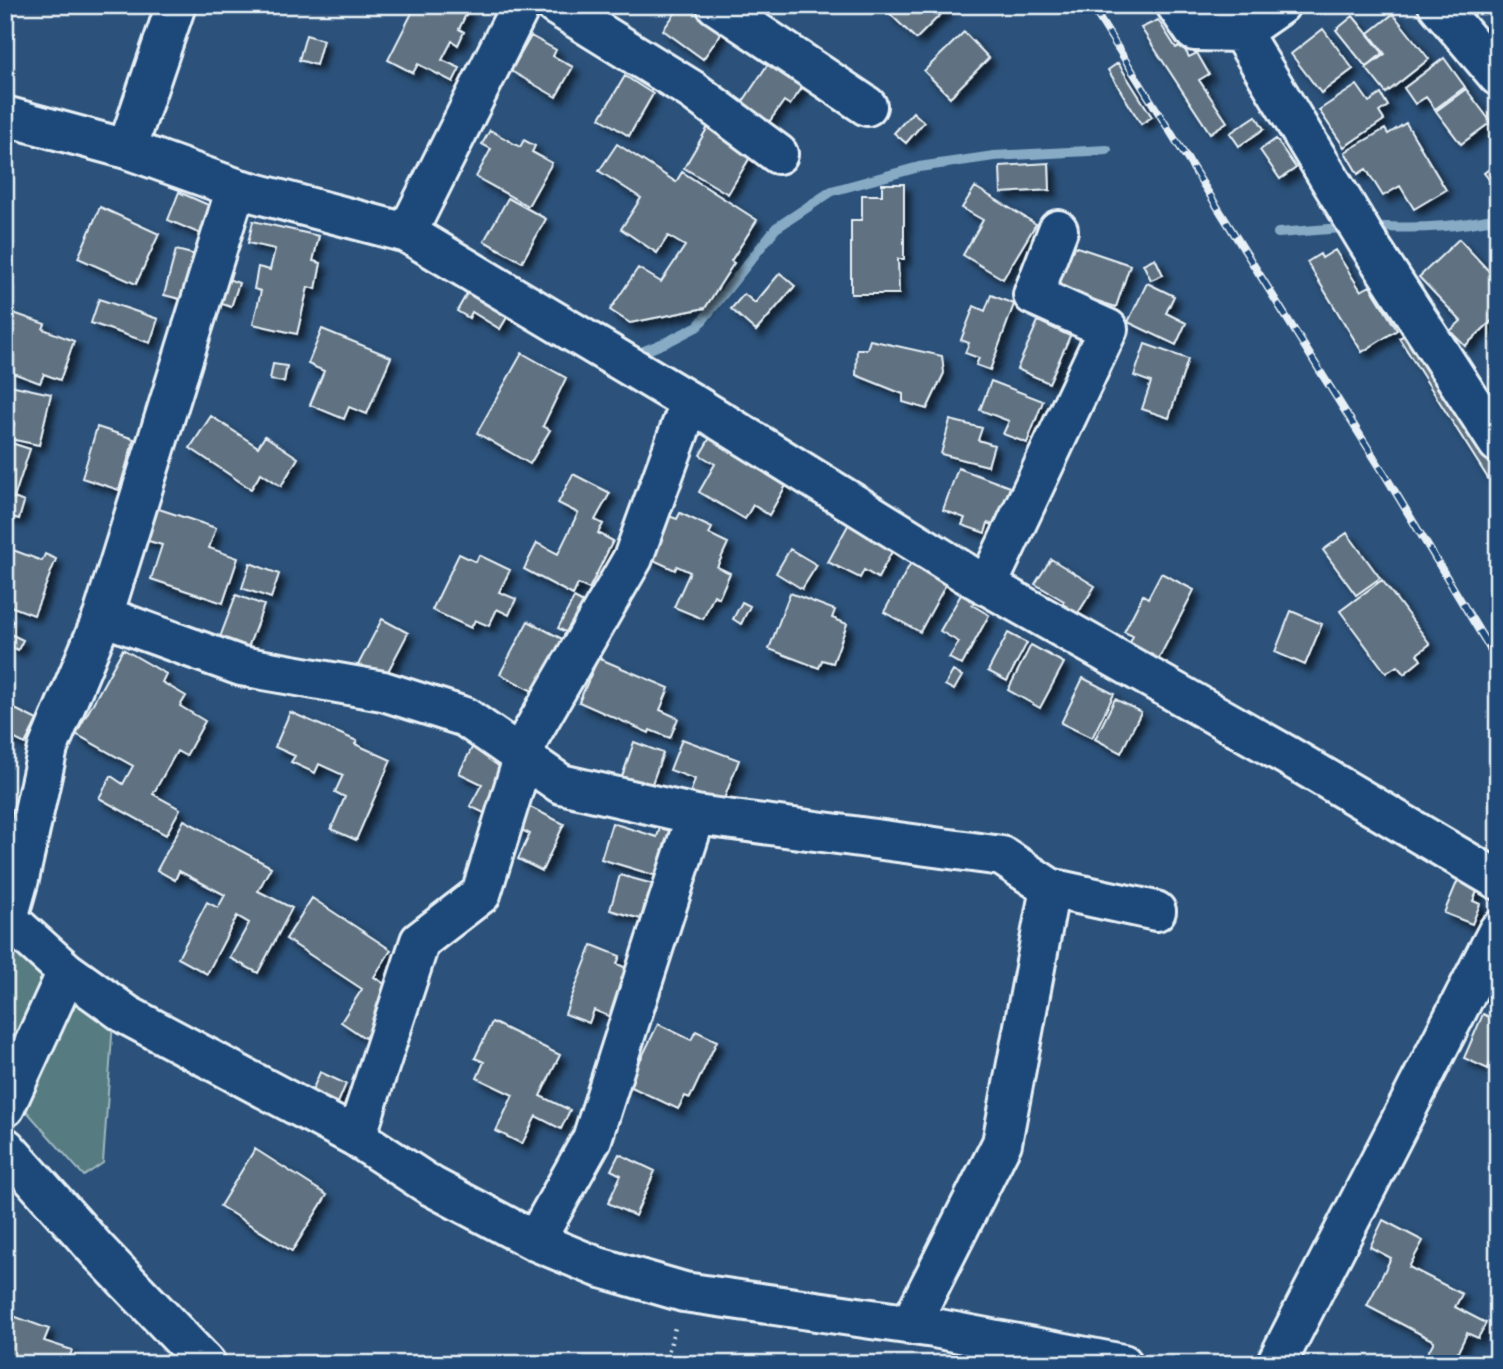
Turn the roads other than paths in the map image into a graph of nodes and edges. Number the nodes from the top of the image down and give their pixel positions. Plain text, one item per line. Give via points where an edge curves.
1 (176, 5) edge
2 (521, 5) edge
3 (555, 5) edge
4 (716, 5) edge
5 (1176, 5) edge
6 (1280, 5) edge
7 (1438, 5) edge
8 (1241, 32) junction
9 (1498, 76) edge
10 (867, 106) dead end
11 (5, 116) edge
12 (127, 149) junction
13 (778, 154) dead end
14 (236, 188) junction
15 (1058, 230) dead end
16 (407, 233) junction
17 (690, 402) junction
18 (1498, 443) edge
19 (987, 586) junction
20 (103, 616) junction
21 (523, 758) junction
22 (696, 815) junction
23 (1498, 880) edge
24 (1049, 888) junction
25 (1156, 911) dead end
26 (7, 917) edge
27 (1498, 931) edge
28 (67, 971) junction
29 (5, 1107) edge
30 (356, 1137) junction
31 (5, 1147) edge
32 (535, 1241) junction
33 (910, 1325) junction
34 (206, 1364) edge
35 (1123, 1364) edge
36 (1276, 1364) edge

1 - 12 main road
2 - 16 main road
3 - 13 main road via 692,90
4 - 10 main road
5 - 8 main road via 1194,31
6 - 8 main road
7 - 9 main road
8 - 18 main road via 1367,241
11 - 12 main road
12 - 14 main road
14 - 16 main road
14 - 20 main road
15 - 19 main road via 1033,295 1108,329
16 - 17 main road
17 - 19 main road
17 - 21 main road via 634,558 530,736
19 - 23 main road
20 - 21 main road via 241,666 383,691 465,717
20 - 26 main road via 48,748
21 - 22 main road via 561,785
21 - 30 main road via 481,894 420,941
22 - 24 main road via 1002,856
22 - 32 main road via 592,1139
24 - 25 main road
24 - 33 main road via 1002,1143
26 - 28 main road
27 - 36 main road
28 - 29 main road
28 - 30 main road via 127,1015
30 - 32 main road via 431,1186
31 - 34 main road
32 - 33 main road via 598,1267 684,1292
33 - 35 main road

